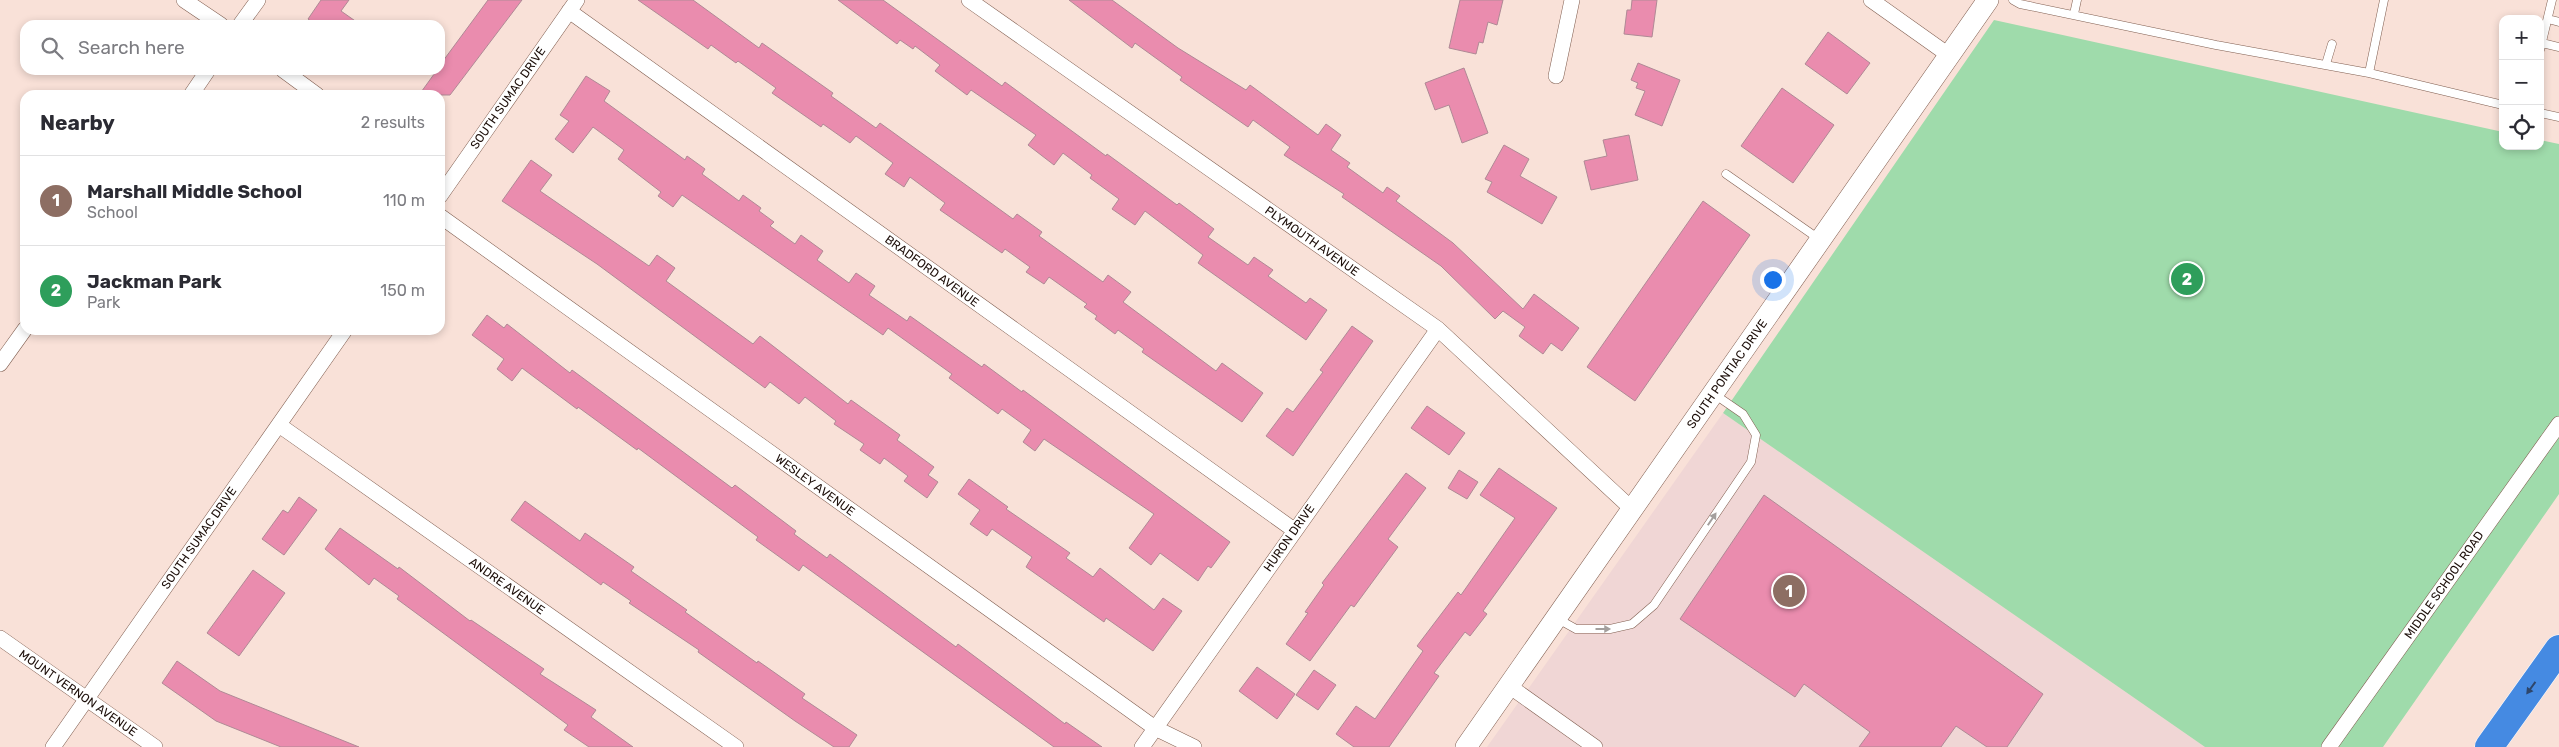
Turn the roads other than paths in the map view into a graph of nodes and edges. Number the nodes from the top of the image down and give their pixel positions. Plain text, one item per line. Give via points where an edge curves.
1 (184, 0) edge
2 (258, 0) edge
3 (969, 0) edge
4 (1572, 0) edge
5 (1871, 0) edge
6 (1988, 0) edge
7 (2013, 0) edge
8 (2077, 0) edge
9 (2384, 0) edge
10 (2556, 0) edge
11 (573, 5) edge
12 (2074, 14) junction
13 (2548, 19) junction
14 (213, 20) edge
15 (244, 20) edge
16 (2559, 22) edge
17 (2544, 34) edge
18 (2332, 44) dead end
19 (2544, 46) edge
20 (2559, 47) edge
21 (1950, 56) junction
22 (2326, 64) junction
23 (2369, 73) junction
24 (205, 75) edge
25 (290, 75) edge
26 (1556, 76) dead end
27 (194, 90) edge
28 (310, 90) edge
29 (2499, 104) edge
30 (2544, 114) edge
31 (2559, 117) edge
32 (1726, 174) dead end
33 (445, 189) edge
34 (445, 220) edge
35 (1821, 240) junction
36 (1438, 329) junction
37 (21, 335) edge
38 (342, 335) edge
39 (0, 364) edge
40 (1714, 394) junction
41 (2559, 424) edge
42 (279, 425) junction
43 (1632, 510) junction
44 (1294, 530) junction
45 (1556, 618) junction
46 (0, 638) edge
47 (2559, 649) edge
48 (1509, 686) junction
49 (87, 699) junction
50 (1155, 728) junction
51 (53, 747) edge
52 (155, 747) edge
53 (736, 747) edge
54 (1142, 747) edge
55 (1194, 747) edge
56 (1466, 747) edge
57 (1594, 747) edge
58 (2329, 747) edge
59 (2489, 747) edge

1 - 14 street
2 - 15 street
3 - 36 street, PLYMOUTH AVENUE
4 - 26 street
5 - 21 street
6 - 21 street, SOUTH PONTIAC DRIVE
7 - 12 lane
8 - 12 lane
9 - 23 lane
10 - 13 lane
11 - 33 street, SOUTH SUMAC DRIVE
11 - 44 street, BRADFORD AVENUE
12 - 22 lane via 2216,45
13 - 16 lane
13 - 17 lane
18 - 22 lane
19 - 20 lane
21 - 35 street, SOUTH PONTIAC DRIVE
22 - 23 lane
23 - 29 lane
24 - 27 street
25 - 28 street
30 - 31 lane
32 - 35 lane
34 - 50 street, WESLEY AVENUE
35 - 40 street, SOUTH PONTIAC DRIVE
36 - 43 street, PLYMOUTH AVENUE
36 - 44 street, HURON DRIVE
37 - 39 street
38 - 42 street, SOUTH SUMAC DRIVE
40 - 43 street, SOUTH PONTIAC DRIVE
45 -> 40 lane via 1576,629 1610,629 1632,624 1654,605 1751,462 1756,436 1743,414
41 - 58 street, MIDDLE SCHOOL ROAD
42 - 49 street, SOUTH SUMAC DRIVE
42 - 53 street, ANDRE AVENUE
43 - 45 street, SOUTH PONTIAC DRIVE
44 - 50 street, HURON DRIVE
45 - 48 street, SOUTH PONTIAC DRIVE
46 - 49 street, MOUNT VERNON AVENUE
47 -> 59 highway
48 - 56 street, SOUTH PONTIAC DRIVE
48 - 57 street
49 - 51 street, SOUTH SUMAC DRIVE
49 - 52 street, MOUNT VERNON AVENUE
50 - 54 street, HURON DRIVE
50 - 55 street, WESLEY AVENUE

